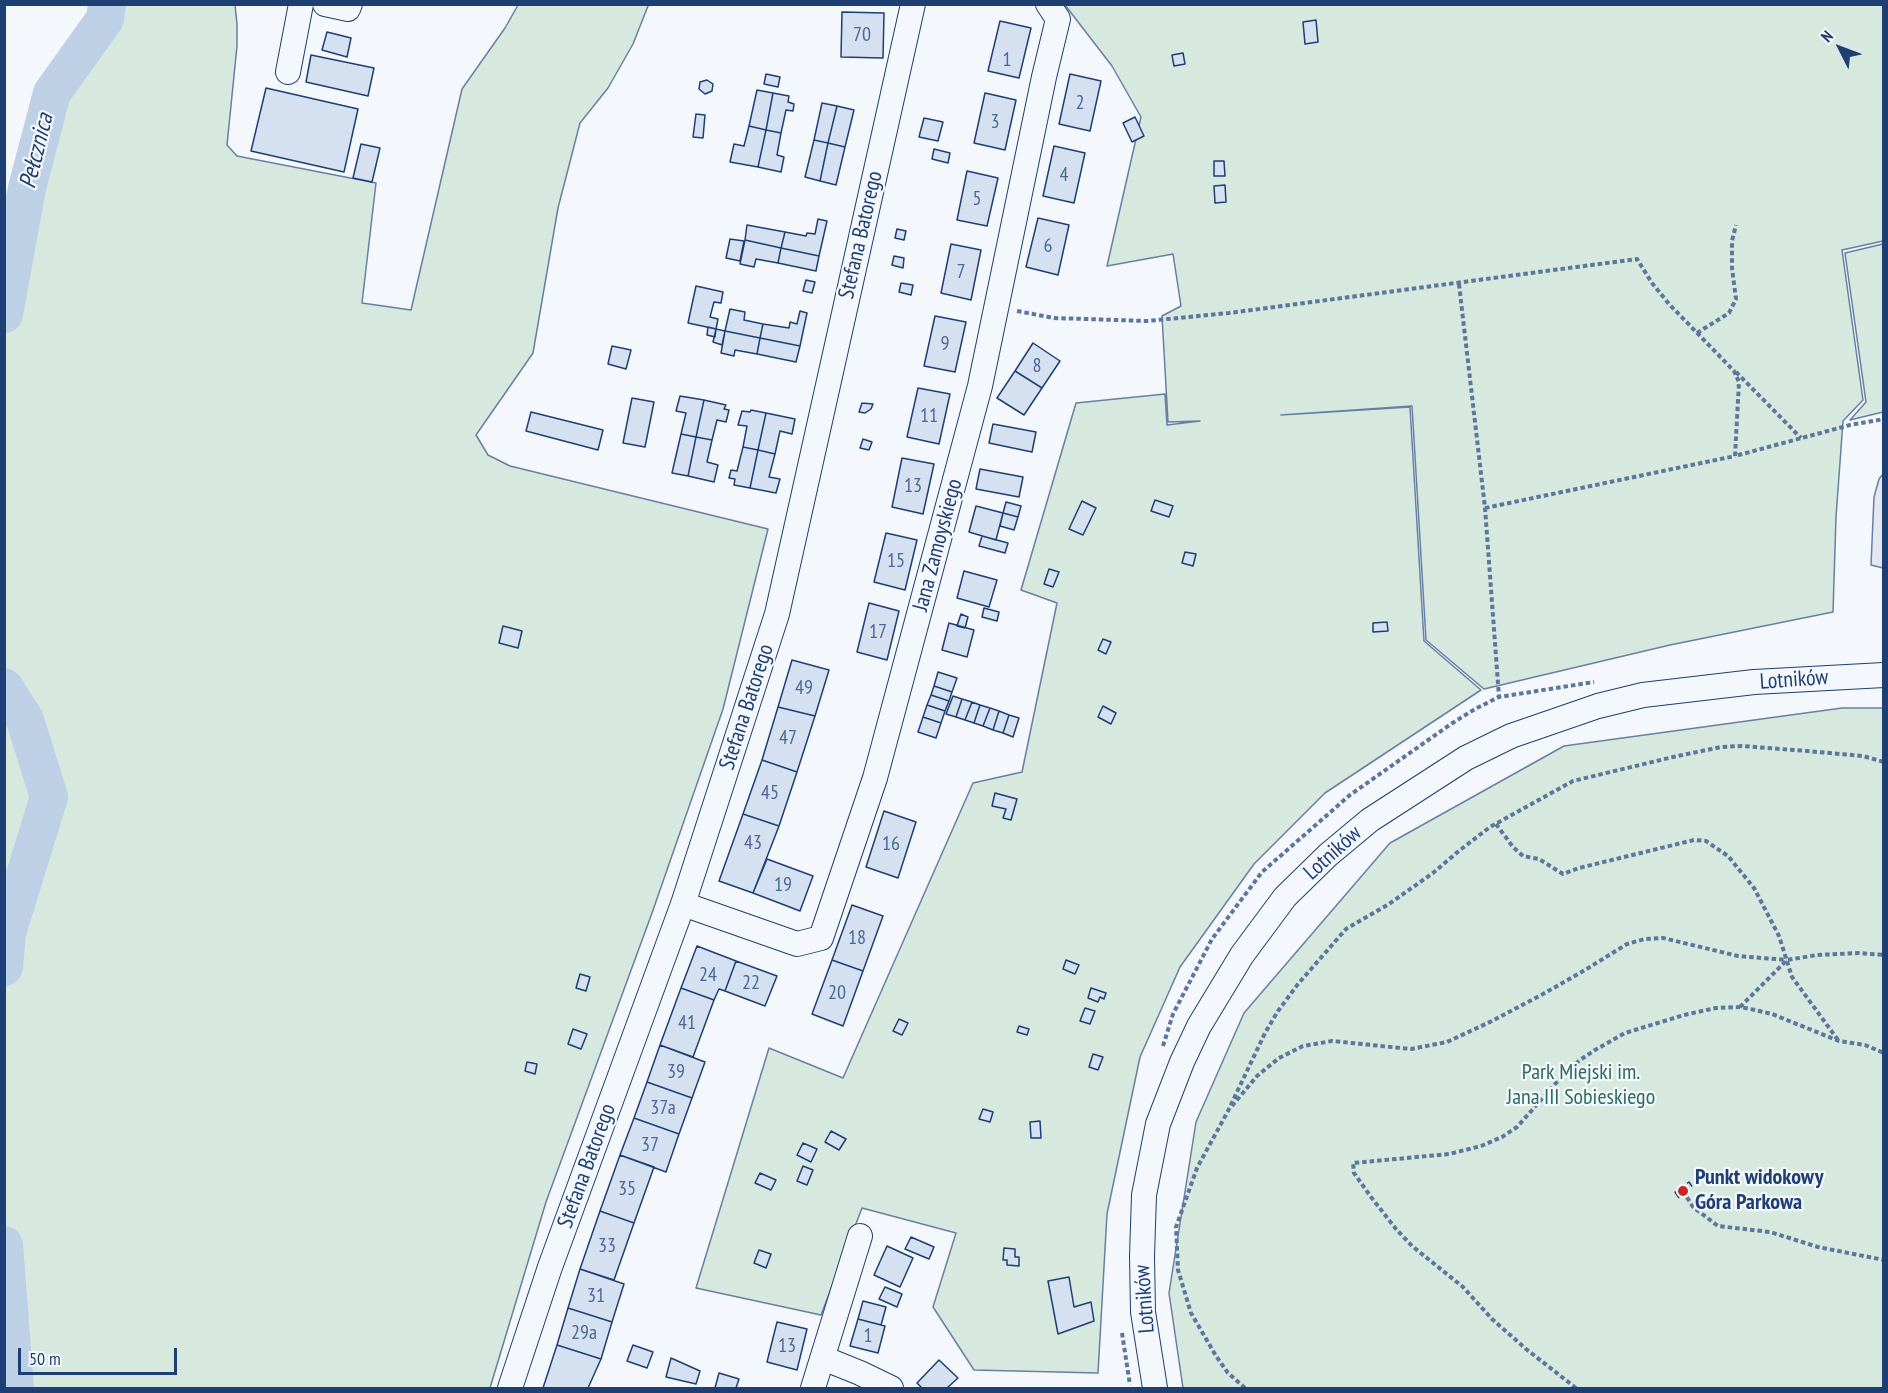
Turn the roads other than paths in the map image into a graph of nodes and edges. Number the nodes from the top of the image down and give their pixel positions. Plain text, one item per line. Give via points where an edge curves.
1 (301, 4) edge
2 (325, 4) edge
3 (350, 4) edge
4 (913, 4) edge
5 (1048, 4) edge
6 (288, 72) dead end
7 (1884, 675) edge
8 (682, 904) junction
9 (860, 1236) dead end
10 (823, 1358) junction
11 (510, 1389) edge
12 (813, 1389) edge
13 (891, 1389) edge
14 (1155, 1389) edge

1 - 6 street
2 - 3 street via 348,9
4 - 8 street, Stefana Batorego via 777,614
5 - 8 street, Jana Zamoyskiego via 1058,19 980,386 875,778 821,938 797,944
7 - 14 street, Lotników via 1754,682 1643,695 1511,736 1466,758 1371,819 1285,897 1242,955 1199,1026 1158,1124 1144,1195 1142,1256 1143,1312
8 - 11 street, Stefana Batorego via 550,1267
9 - 10 street
10 - 12 street
10 - 13 street

